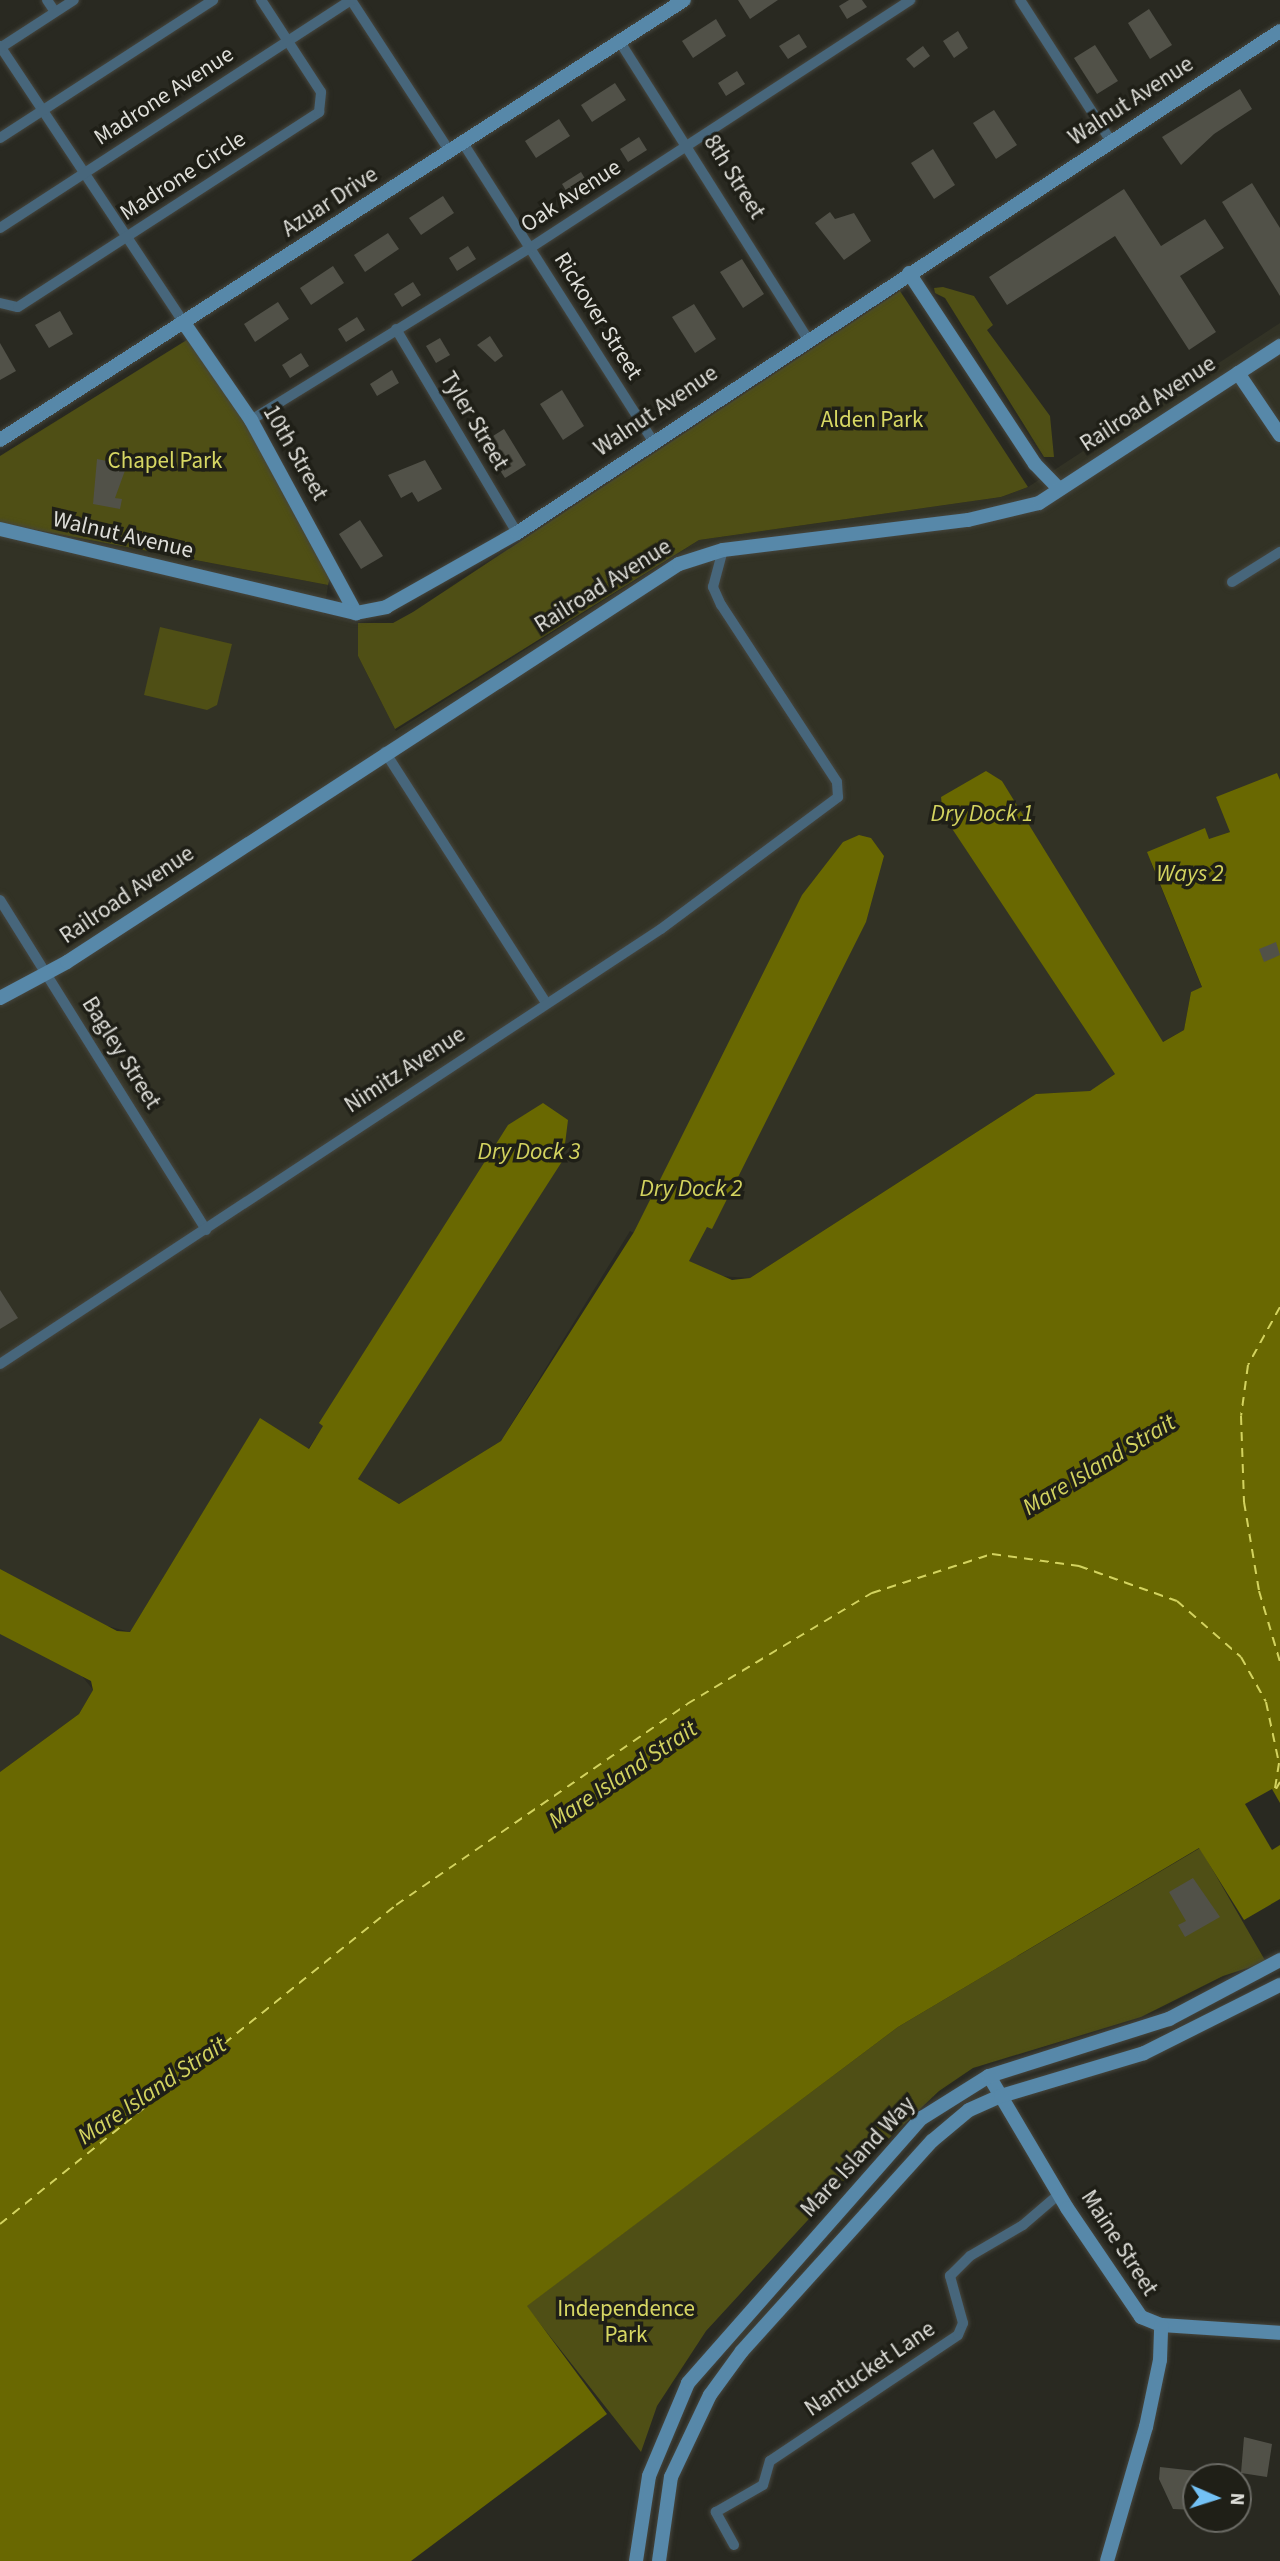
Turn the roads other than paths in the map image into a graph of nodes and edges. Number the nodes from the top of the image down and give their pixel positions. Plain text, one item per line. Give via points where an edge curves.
1 (47, 0) edge
2 (74, 0) edge
3 (213, 0) edge
4 (261, 0) edge
5 (351, 0) edge
6 (910, 0) edge
7 (1020, 0) edge
8 (677, 2) edge
9 (55, 12) junction
10 (1280, 32) edge
11 (288, 41) junction
12 (620, 41) junction
13 (0, 47) edge
14 (46, 109) junction
15 (0, 138) edge
16 (1111, 141) junction
17 (463, 143) junction
18 (687, 144) junction
19 (450, 152) junction
20 (86, 172) junction
21 (0, 228) edge
22 (128, 236) junction
23 (530, 248) junction
24 (909, 273) junction
25 (0, 303) edge
26 (184, 323) junction
27 (396, 329) junction
28 (808, 339) junction
29 (1280, 346) edge
30 (1238, 373) junction
31 (251, 420) junction
32 (1280, 435) edge
33 (0, 440) edge
34 (652, 440) junction
35 (1059, 489) junction
36 (0, 529) edge
37 (517, 533) junction
38 (723, 550) junction
39 (1280, 552) edge
40 (1232, 582) dead end
41 (356, 613) junction
42 (385, 752) junction
43 (0, 900) edge
44 (47, 973) junction
45 (0, 998) edge
46 (546, 1003) junction
47 (206, 1230) junction
48 (0, 1364) edge
49 (1280, 1960) edge
50 (1280, 1985) edge
51 (989, 2076) junction
52 (1000, 2096) junction
53 (1059, 2194) junction
54 (1161, 2325) junction
55 (1280, 2333) edge
56 (734, 2545) dead end
57 (636, 2561) edge
58 (659, 2561) edge
59 (1107, 2561) edge

1 - 9 street
2 - 9 street
3 - 14 street
4 - 11 street
5 - 11 street, Madrone Avenue
5 - 19 street
6 - 18 street, Oak Avenue
7 - 16 street
8 - 12 street, Azuar Drive
9 - 13 street
10 - 16 street, Walnut Avenue
11 - 20 street, Madrone Avenue
11 - 22 street, Madrone Circle via 321,92 319,112
12 - 17 street, Azuar Drive
12 - 18 street, 8th Street
13 - 14 street
14 - 15 street
14 - 20 street
16 - 24 street, Walnut Avenue
17 - 19 street, Azuar Drive
17 - 23 street, Rickover Street
18 - 23 street, Oak Avenue
18 - 28 street, 8th Street
19 - 26 street, Azuar Drive
20 - 21 street, Madrone Avenue
20 - 22 street
22 - 25 street, Madrone Circle via 18,307
22 - 26 street
23 - 27 street, Oak Avenue
23 - 34 street, Rickover Street
24 - 28 street, Walnut Avenue
24 - 35 street via 1035,464
26 - 31 street, 10th Street
26 - 33 street, Azuar Drive
27 - 31 street, Oak Avenue
27 - 37 street, Tyler Street
28 - 34 street, Walnut Avenue
29 - 30 street, Railroad Avenue
30 - 32 street
30 - 35 street, Railroad Avenue
31 - 41 street, 10th Street
34 - 37 street, Walnut Avenue
35 - 38 street, Railroad Avenue via 1039,503 993,517
36 - 41 street, Walnut Avenue
37 - 41 street, Walnut Avenue via 397,601
38 - 42 street, Railroad Avenue via 657,577
38 - 46 street, Nimitz Avenue via 713,587 837,782 838,797 661,929
39 - 40 street
42 - 44 street, Railroad Avenue
42 - 46 street
43 - 44 street, Bagley Street
44 - 45 street, Railroad Avenue
44 - 47 street, Bagley Street
46 - 47 street, Nimitz Avenue
47 - 48 street, Nimitz Avenue
49 - 51 street, Mare Island Way via 1169,2019
50 - 52 street, Mare Island Way via 1144,2053
51 - 52 street, Maine Street
51 - 57 street, Mare Island Way via 947,2099 913,2128 706,2357 662,2436 649,2476
52 - 53 street, Maine Street
52 - 58 street, Mare Island Way via 969,2110 932,2141 742,2351 682,2445 671,2477
53 - 54 street, Maine Street via 1126,2302 1141,2317
53 - 56 street, Nantucket Lane via 1023,2225 970,2256 950,2276 963,2323 958,2334 770,2461 762,2485 716,2512
54 - 55 street
54 - 59 street, Maine Street via 1160,2360 1145,2434

